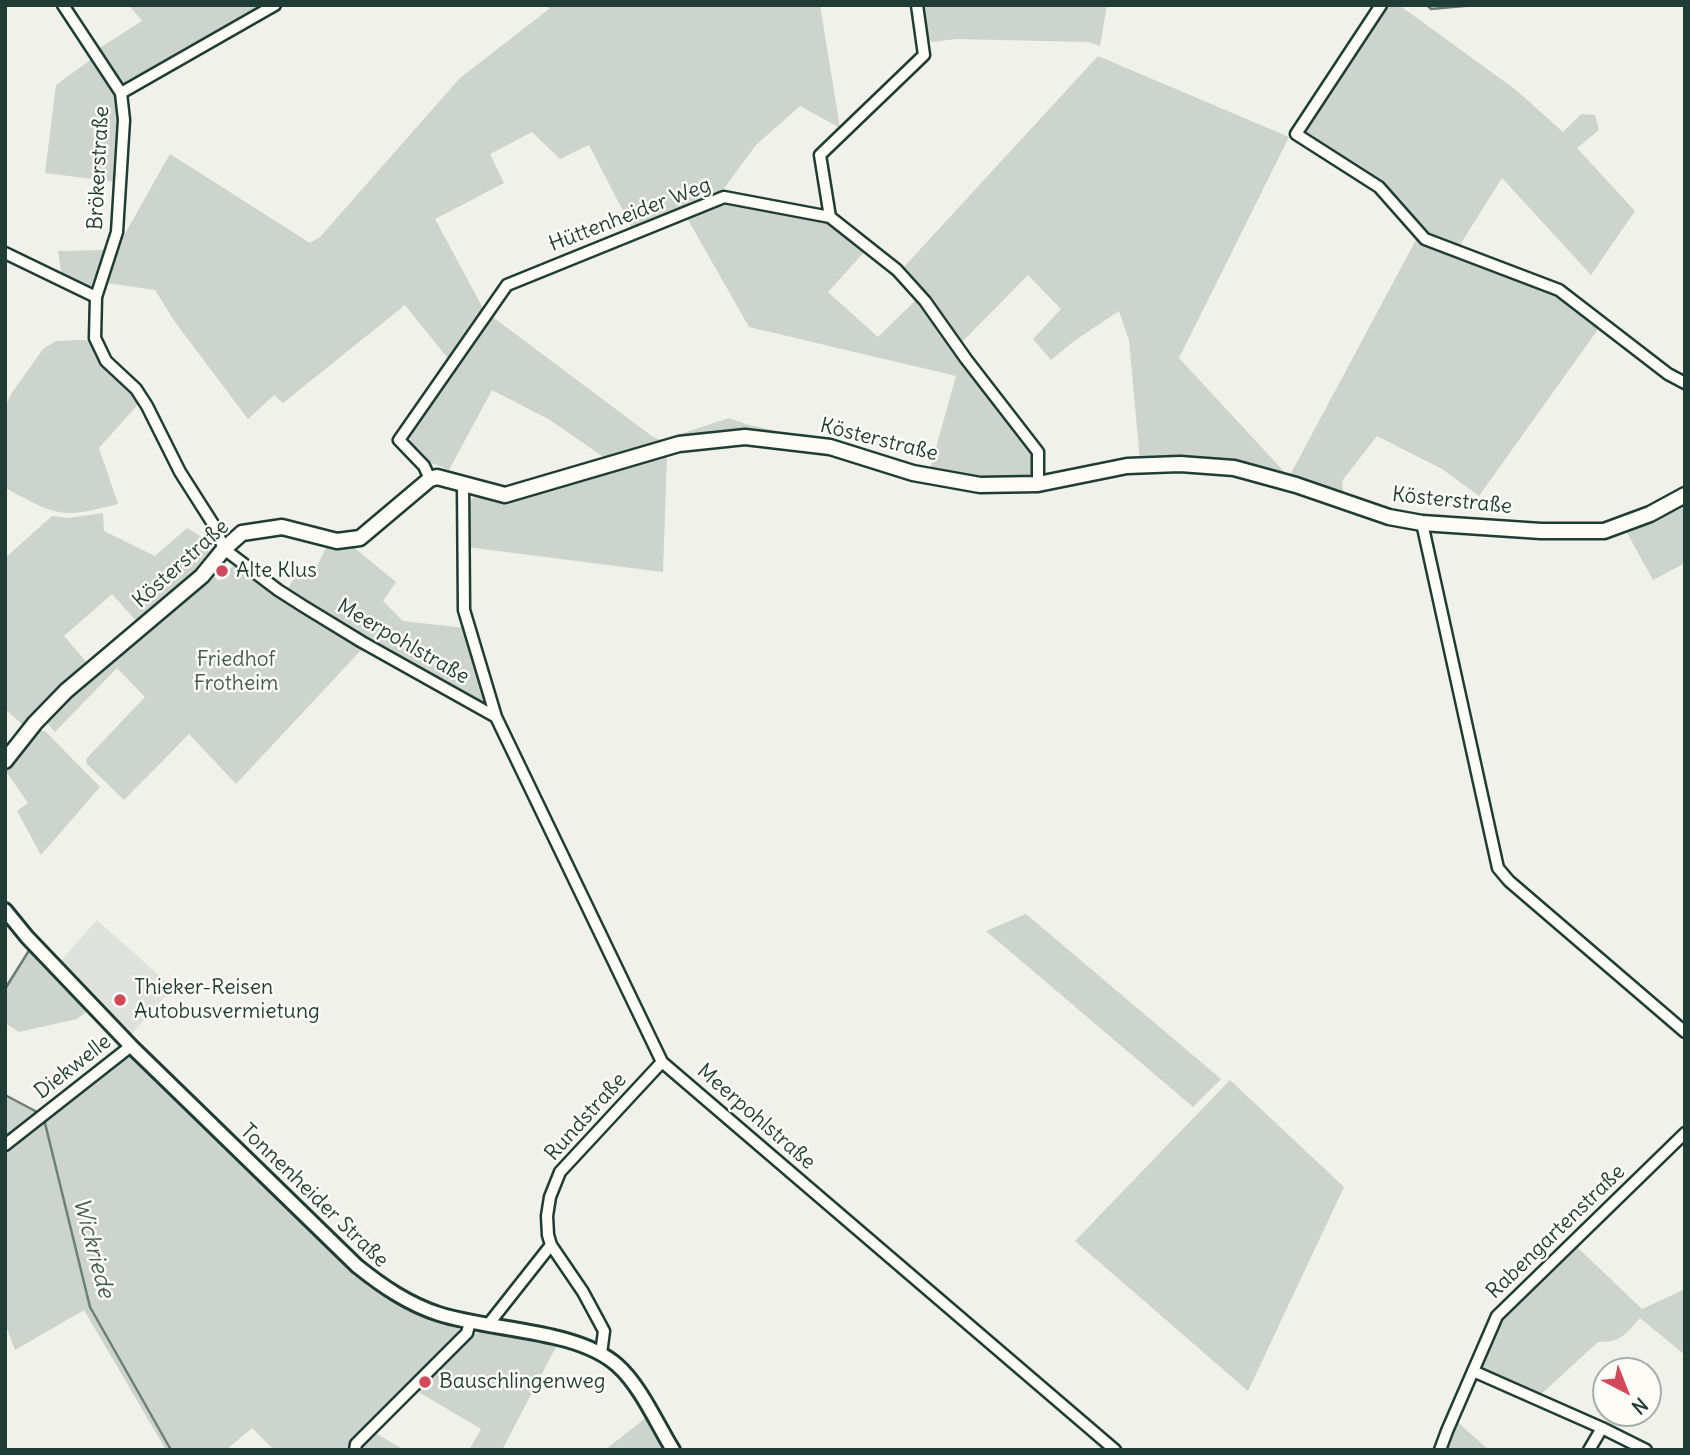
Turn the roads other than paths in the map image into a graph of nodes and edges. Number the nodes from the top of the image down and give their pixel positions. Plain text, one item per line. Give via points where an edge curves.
1 (63, 5) edge
2 (275, 5) edge
3 (917, 5) edge
4 (1381, 5) edge
5 (121, 93) junction
6 (830, 217) junction
7 (5, 253) edge
8 (96, 297) junction
9 (1685, 383) edge
10 (430, 479) junction
11 (463, 484) junction
12 (1038, 484) junction
13 (1685, 495) edge
14 (1422, 523) junction
15 (224, 549) junction
16 (496, 717) junction
17 (5, 761) edge
18 (5, 910) edge
19 (1685, 1032) edge
20 (131, 1046) junction
21 (662, 1062) junction
22 (1685, 1133) edge
23 (5, 1145) edge
24 (551, 1245) junction
25 (471, 1322) junction
26 (491, 1325) junction
27 (601, 1354) junction
28 (1473, 1371) junction
29 (1602, 1428) junction
30 (355, 1450) edge
31 (673, 1450) edge
32 (1115, 1450) edge
33 (1440, 1450) edge
34 (1589, 1450) edge
35 (1646, 1450) edge

1 - 5 street
2 - 5 street, Brökerstraße
3 - 6 street via 923,55 820,155
4 - 9 street via 1296,134 1379,187 1425,239 1559,290
5 - 8 street, Brökerstraße via 124,120 117,232
6 - 10 street, Hüttenheider Weg via 724,197 507,285 399,440
6 - 12 street, Hüttenheider Weg via 897,270 925,301 1038,452
7 - 8 street
8 - 15 street, Brökerstraße via 95,338 106,360 148,406
10 - 11 main road, Kösterstraße
10 - 15 main road, Kösterstraße via 360,538 337,541 282,527 242,533
11 - 12 main road, Kösterstraße via 505,495 679,444 745,437 830,447 914,472 980,485
11 - 16 street, Meerpohlstraße via 464,610
12 - 14 main road, Kösterstraße via 1127,466 1234,468 1389,517
13 - 14 main road, Kösterstraße via 1604,531
14 - 19 street via 1498,868
15 - 16 street, Meerpohlstraße via 295,601
15 - 17 main road, Kösterstraße via 202,576 66,691
16 - 21 street, Meerpohlstraße
18 - 20 street, Tonnenheider Straße
20 - 23 street, Diekwelle
20 - 25 street, Tonnenheider Straße via 356,1266 405,1299
21 - 24 street, Rundstraße via 560,1172 547,1216
21 - 32 street, Meerpohlstraße
22 - 28 street, Rabengartenstraße via 1497,1316
24 - 26 street
24 - 27 street, Rundstraße via 604,1331
25 - 26 street, Tonnenheider Straße
25 - 30 street via 467,1333
26 - 27 street, Tonnenheider Straße via 561,1338
27 - 31 street, Tonnenheider Straße via 632,1381
28 - 29 street
28 - 33 street, Rabengartenstraße
29 - 34 street
29 - 35 street

